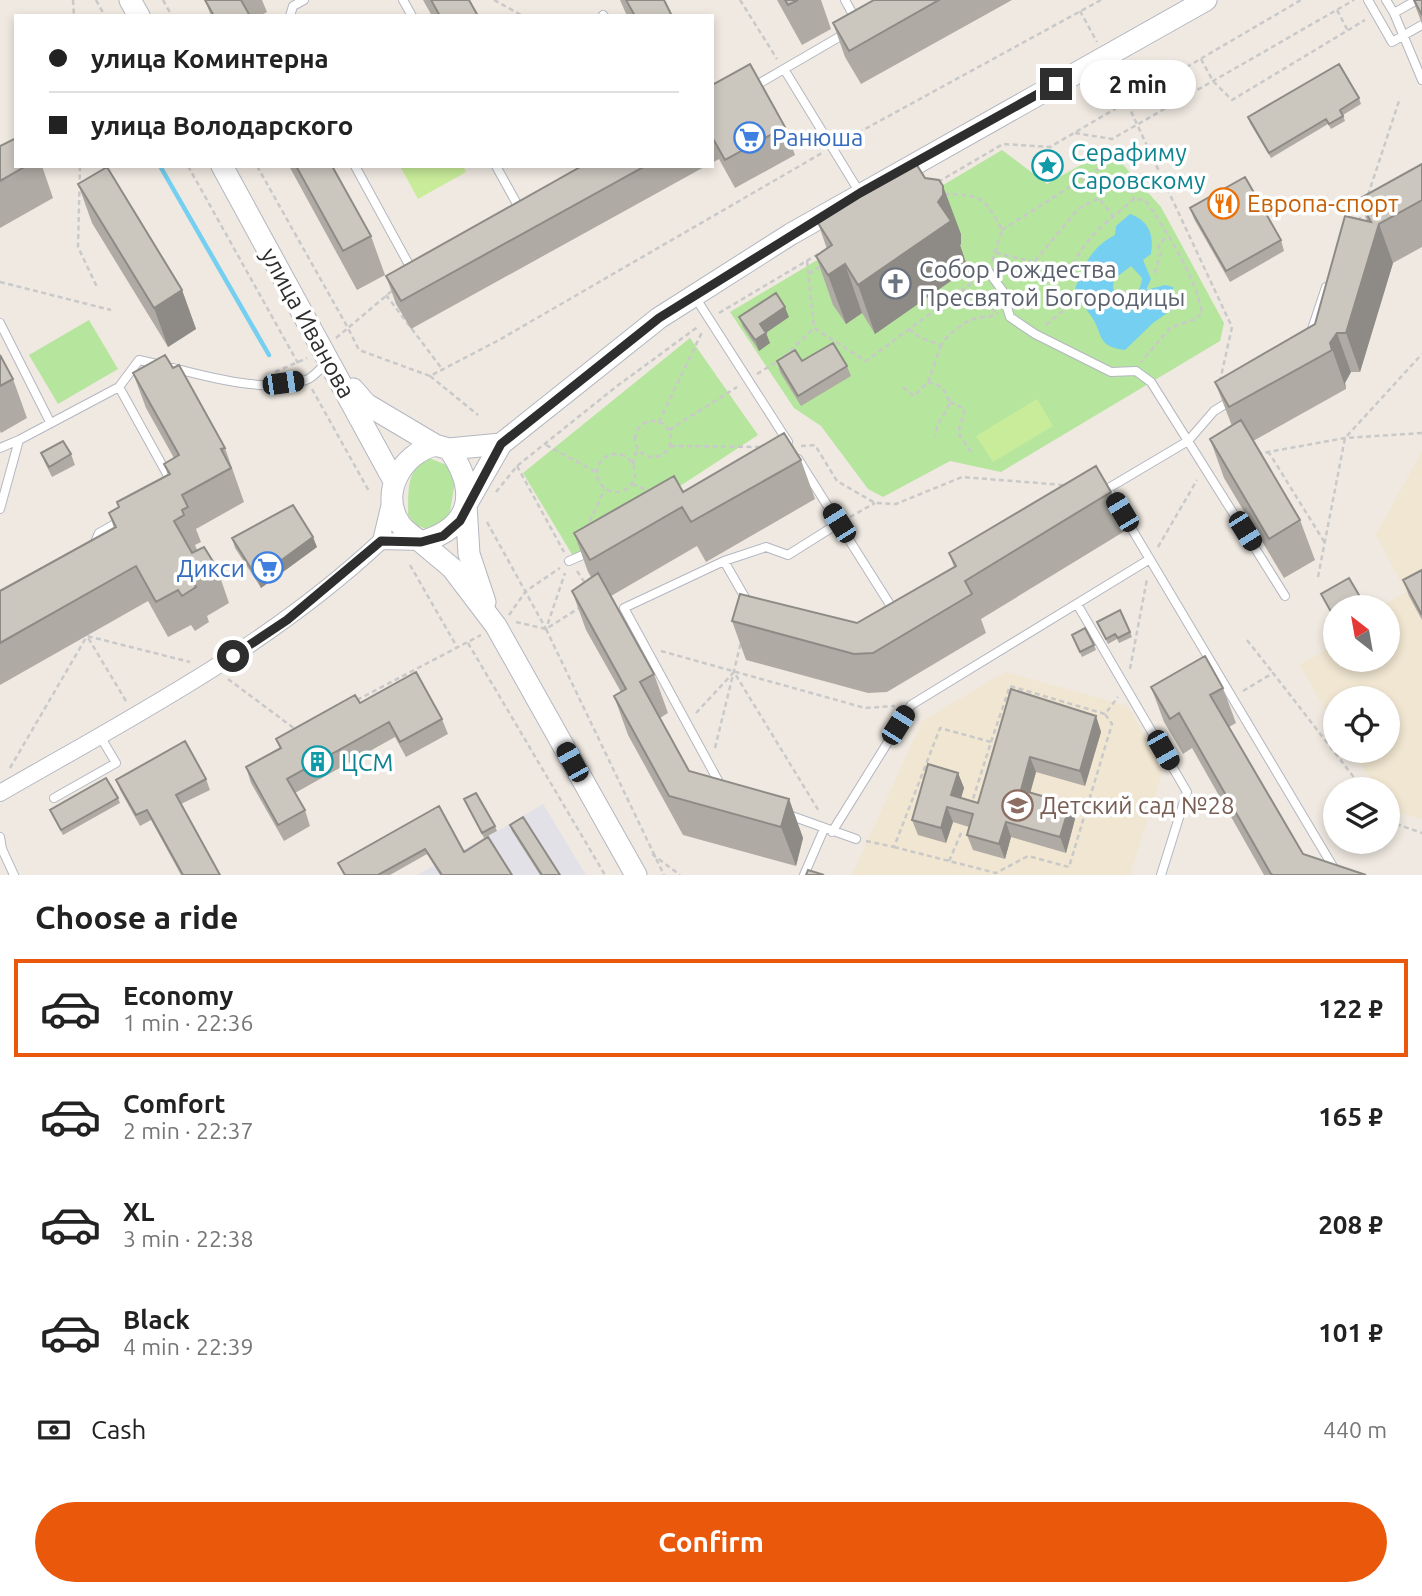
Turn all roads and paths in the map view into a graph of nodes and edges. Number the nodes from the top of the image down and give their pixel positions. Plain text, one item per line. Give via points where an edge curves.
1 (304, 0) edge
2 (494, 0) edge
3 (740, 0) edge
4 (845, 0) edge
5 (1101, 0) edge
6 (1206, 0) edge
7 (1301, 0) edge
8 (1354, 0) edge
9 (1368, 0) edge
10 (1417, 0) edge
11 (292, 3) edge
12 (1390, 6) edge
13 (1337, 10) junction
14 (519, 14) edge
15 (871, 19) edge
16 (1422, 25) edge
17 (859, 26) junction
18 (1349, 31) junction
19 (1201, 60) junction
20 (784, 69) junction
21 (1422, 80) edge
22 (1213, 81) junction
23 (748, 89) edge
24 (1399, 99) dead end
25 (1128, 103) junction
26 (1135, 126) junction
27 (1075, 133) junction
28 (834, 146) junction
29 (80, 168) edge
30 (188, 168) edge
31 (223, 168) edge
32 (258, 168) edge
33 (356, 168) edge
34 (497, 168) edge
35 (933, 185) edge
36 (860, 193) junction
37 (942, 194) edge
38 (1134, 199) junction
39 (534, 209) edge
40 (523, 215) junction
41 (1115, 218) junction
42 (511, 222) edge
43 (1357, 228) edge
44 (1002, 230) junction
45 (1167, 235) junction
46 (830, 247) edge
47 (996, 253) junction
48 (831, 260) edge
49 (807, 261) junction
50 (1035, 261) junction
51 (427, 268) edge
52 (988, 271) junction
53 (1155, 273) dead end
54 (809, 274) junction
55 (415, 275) junction
56 (1329, 276) edge
57 (0, 282) edge
58 (97, 287) dead end
59 (960, 291) junction
60 (386, 295) junction
61 (694, 295) junction
62 (1071, 304) dead end
63 (111, 310) dead end
64 (708, 319) junction
65 (0, 323) edge
66 (348, 328) junction
67 (814, 328) junction
68 (909, 329) junction
69 (1035, 334) junction
70 (1308, 342) edge
71 (941, 345) junction
72 (326, 354) junction
73 (1422, 354) edge
74 (298, 364) junction
75 (443, 370) junction
76 (1136, 370) junction
77 (271, 373) dead end
78 (430, 376) junction
79 (307, 380) junction
80 (748, 380) junction
81 (928, 382) junction
82 (119, 387) junction
83 (904, 387) dead end
84 (1237, 397) edge
85 (950, 402) junction
86 (1214, 411) junction
87 (478, 415) dead end
88 (50, 422) junction
89 (659, 422) junction
90 (669, 430) junction
91 (935, 436) dead end
92 (19, 440) junction
93 (1188, 441) junction
94 (501, 444) junction
95 (546, 445) junction
96 (670, 446) junction
97 (442, 447) junction
98 (791, 447) junction
99 (0, 448) edge
100 (637, 448) junction
101 (1268, 451) dead end
102 (971, 452) dead end
103 (780, 453) edge
104 (633, 464) junction
105 (517, 466) junction
106 (597, 472) junction
107 (632, 484) junction
108 (1068, 486) edge
109 (393, 488) junction
110 (605, 489) junction
111 (1108, 489) junction
112 (656, 493) edge
113 (370, 494) dead end
114 (164, 495) edge
115 (493, 495) dead end
116 (1096, 496) edge
117 (875, 503) junction
118 (0, 509) edge
119 (475, 510) junction
120 (132, 514) edge
121 (839, 523) junction
122 (381, 541) junction
123 (421, 542) junction
124 (1326, 544) junction
125 (594, 550) edge
126 (91, 555) edge
127 (1150, 559) junction
128 (569, 561) junction
129 (724, 561) junction
130 (410, 565) dead end
131 (1318, 577) dead end
132 (589, 589) edge
133 (526, 591) junction
134 (1285, 596) dead end
135 (586, 604) edge
136 (1077, 604) junction
137 (908, 607) edge
138 (896, 614) junction
139 (755, 615) edge
140 (886, 621) edge
141 (494, 622) junction
142 (546, 629) junction
143 (743, 635) edge
144 (87, 636) junction
145 (1247, 640) dead end
146 (468, 643) junction
147 (644, 646) junction
148 (457, 647) junction
149 (215, 669) junction
150 (734, 672) junction
151 (1273, 673) junction
152 (1127, 686) junction
153 (1231, 698) junction
154 (346, 705) edge
155 (911, 705) junction
156 (1070, 705) junction
157 (1067, 714) edge
158 (1105, 714) junction
159 (135, 716) junction
160 (687, 724) junction
161 (298, 731) edge
162 (100, 736) junction
163 (992, 742) junction
164 (710, 766) junction
165 (7, 775) dead end
166 (1354, 777) edge
167 (724, 792) edge
168 (0, 793) edge
169 (54, 798) dead end
170 (972, 803) edge
171 (774, 810) edge
172 (1400, 825) edge
173 (828, 830) junction
174 (962, 831) dead end
175 (1422, 833) edge
176 (0, 837) edge
177 (856, 839) joint
178 (894, 847) junction
179 (1, 849) edge
180 (651, 853) junction
181 (949, 861) junction
182 (14, 875) edge
183 (605, 875) edge
184 (636, 875) edge
185 (664, 875) edge
186 (680, 875) edge
187 (804, 875) edge
188 (1161, 875) edge
189 (1338, 875) edge

1 - 11 lane
2 - 14 path
3 - 20 path
4 - 17 lane
5 - 28 path
6 - 36 street
7 - 19 path
8 - 13 path
9 - 16 lane via 1392,42
10 - 12 lane
12 - 18 path
12 - 21 lane
13 - 18 path
13 - 22 path
15 - 17 lane
17 - 20 lane
18 - 22 path via 1232,100
19 - 22 path
19 - 25 path
20 - 23 lane
20 - 28 lane
22 - 26 path
24 - 43 path
25 - 26 path
25 - 27 path
26 - 27 path via 1112,139
26 - 86 path via 1232,327
27 - 35 path via 1050,147 1003,144
28 - 36 lane
28 - 75 path
29 - 58 path via 78,247
30 - 74 path
31 - 72 street, улица Иванова
32 - 66 path
33 - 55 lane
34 - 40 lane
36 - 61 street
37 - 44 path via 967,194 988,204
38 - 41 path
38 - 44 path via 1130,188 1117,186 1098,169
38 - 45 path via 1145,200
39 - 40 lane
40 - 42 lane
41 - 50 path via 1076,255 1072,271
41 - 50 path via 1099,198 1078,209
44 - 47 path
45 - 53 path via 1158,247 1161,253
45 - 76 path via 1200,297 1202,313 1170,328
46 - 49 path
47 - 50 path
47 - 52 path
48 - 54 path
49 - 54 path
49 - 64 path
51 - 55 lane
52 - 59 path
52 - 69 lane via 1002,290 1010,317
54 - 67 path
55 - 60 path
56 - 70 lane
57 - 63 path
59 - 68 path
59 - 71 path via 972,308 1000,312 975,318 947,335
60 - 66 path
60 - 75 path
61 - 64 lane
61 - 94 street
62 - 69 path
64 - 80 lane
64 - 89 path
64 - 95 path
65 - 88 lane
66 - 72 path
66 - 78 path via 359,350
67 - 68 path via 866,360
67 - 80 path via 785,357
68 - 71 path
69 - 76 lane via 1111,372
71 - 81 path
72 - 74 path
72 - 79 lane
72 - 97 street via 366,404
72 - 109 street, улица Иванова
73 - 124 path via 1345,438
74 - 77 path
74 - 79 path
75 - 78 path
76 - 93 lane via 1151,382
78 - 87 path
79 - 82 lane via 259,384 139,360
79 - 113 path
80 - 90 path
80 - 98 lane
81 - 83 path via 914,396
81 - 85 path via 942,387
82 - 88 lane
82 - 114 lane via 175,489
84 - 86 lane
85 - 91 path via 937,420
85 - 102 path via 965,409 958,433
86 - 93 lane
88 - 92 lane
89 - 90 path
89 - 100 path via 639,427
90 - 96 path
92 - 99 lane
92 - 118 lane
93 - 111 lane
93 - 134 lane
94 - 97 street
94 - 119 street
95 - 105 path
95 - 106 path
96 - 98 path
96 - 100 path via 664,455 654,458
97 - 109 street via 423,449 411,457
97 - 119 street via 460,466
98 - 103 lane
98 - 117 path via 815,445 837,481
98 - 121 lane
100 - 104 path
101 - 124 path
104 - 106 path via 620,455 609,455
104 - 107 path
105 - 115 path
105 - 128 path
106 - 110 path
107 - 110 path via 620,492
107 - 112 path
108 - 117 path via 962,477 896,505
109 - 122 street
109 - 123 street via 394,512 401,526
110 - 128 path
111 - 116 lane
111 - 127 lane
117 - 121 path
119 - 123 street via 443,536
119 - 133 path
119 - 141 street via 469,554
120 - 126 lane via 99,533
121 - 129 lane via 788,555 766,547
121 - 138 lane
122 - 123 street
122 - 149 street via 287,620
123 - 141 street via 452,568
124 - 131 path
125 - 128 lane
127 - 136 lane
127 - 153 lane
128 - 132 path
128 - 133 path
128 - 142 path
129 - 139 lane
129 - 147 lane via 624,608
130 - 148 path
133 - 142 path
133 - 142 path via 506,620
135 - 142 path
136 - 152 lane
136 - 155 lane
137 - 138 lane
138 - 140 lane
141 - 146 path
141 - 184 street
142 - 180 path
143 - 150 path
144 - 149 path
144 - 159 path
144 - 165 path
145 - 151 path
146 - 148 path
146 - 183 path
147 - 150 path
147 - 160 lane
148 - 154 path
149 - 159 street
149 - 161 path
150 - 155 path via 865,708
150 - 160 path
150 - 164 path
150 - 173 path
151 - 153 path
151 - 166 path
152 - 158 path
152 - 188 lane via 1187,792
153 - 189 lane
155 - 173 lane
156 - 157 path
156 - 158 path
156 - 163 path via 1010,686
158 - 181 path via 1112,724 1069,867 1028,856 996,873
159 - 162 street
160 - 164 lane
162 - 168 street
162 - 169 lane via 116,763
163 - 170 path
163 - 178 path via 940,728
164 - 167 lane
171 - 173 lane
172 - 175 path
173 - 177 lane
173 - 187 lane
174 - 181 path
176 - 179 lane
177 - 178 path
178 - 181 path
179 - 182 lane
180 - 185 path
180 - 186 path

